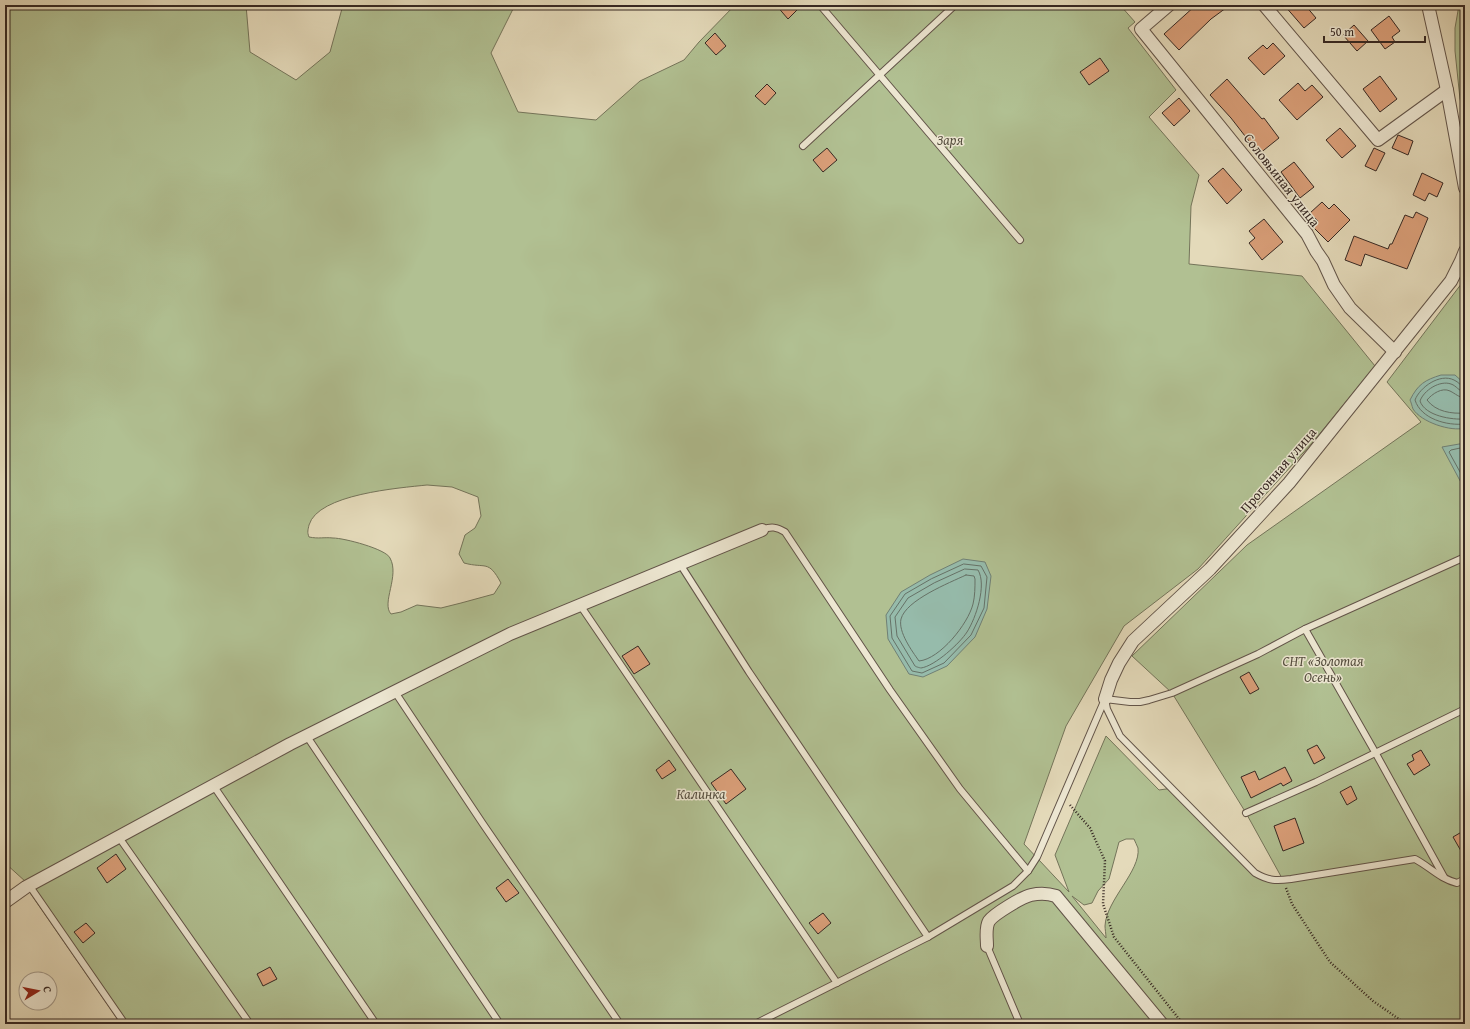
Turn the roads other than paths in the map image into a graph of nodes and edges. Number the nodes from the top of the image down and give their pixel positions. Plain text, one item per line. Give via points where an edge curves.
1 (820, 5) edge
2 (954, 5) edge
3 (1169, 5) edge
4 (1264, 5) edge
5 (1428, 5) edge
6 (880, 74) junction
7 (1447, 90) junction
8 (803, 146) dead end
9 (1465, 188) edge
10 (1020, 240) dead end
11 (1465, 251) edge
12 (1395, 352) junction
13 (762, 530) joint
14 (1465, 557) edge
15 (680, 564) junction
16 (580, 605) junction
17 (1304, 629) junction
18 (395, 692) junction
19 (1105, 699) junction
20 (1465, 709) edge
21 (306, 735) junction
22 (1376, 752) junction
23 (213, 785) junction
24 (1246, 813) dead end
25 (118, 836) junction
26 (1028, 871) junction
27 (1465, 879) edge
28 (1446, 880) junction
29 (29, 885) junction
30 (5, 902) edge
31 (928, 937) junction
32 (987, 946) joint
33 (837, 983) junction
34 (125, 1024) edge
35 (250, 1024) edge
36 (376, 1024) edge
37 (500, 1024) edge
38 (620, 1024) edge
39 (755, 1024) edge
40 (1020, 1024) edge
41 (1162, 1024) edge

1 - 6 lane
2 - 6 lane
3 - 12 street, Соловьиная улица via 1140,29 1307,234 1334,285 1350,308
4 - 7 street via 1378,140
5 - 7 street
6 - 8 lane
6 - 10 lane
7 - 9 street
11 - 12 street, Прогонная улица via 1451,281
12 - 19 street, Прогонная улица via 1284,488 1210,569 1133,641 1118,663
13 - 15 street
13 - 26 lane via 777,527 785,532 890,690 960,789
14 - 17 lane
15 - 16 street
15 - 31 lane via 753,679
16 - 18 street via 510,634
16 - 33 lane
17 - 19 lane via 1258,654 1172,693 1140,702
17 - 22 lane
18 - 21 street
18 - 38 lane
19 - 26 lane via 1037,857
19 - 28 lane via 1120,736 1255,873 1265,879 1284,880 1415,859
20 - 22 lane
21 - 23 street
21 - 37 lane
22 - 24 lane
22 - 28 lane
23 - 25 street
23 - 36 lane
25 - 29 street
25 - 35 lane
26 - 31 lane via 1012,886
27 - 28 lane via 1457,883
29 - 30 street
29 - 34 lane
31 - 33 lane
32 - 40 lane
32 - 41 street via 986,932 995,914 1029,895 1047,893 1056,896
33 - 39 lane

